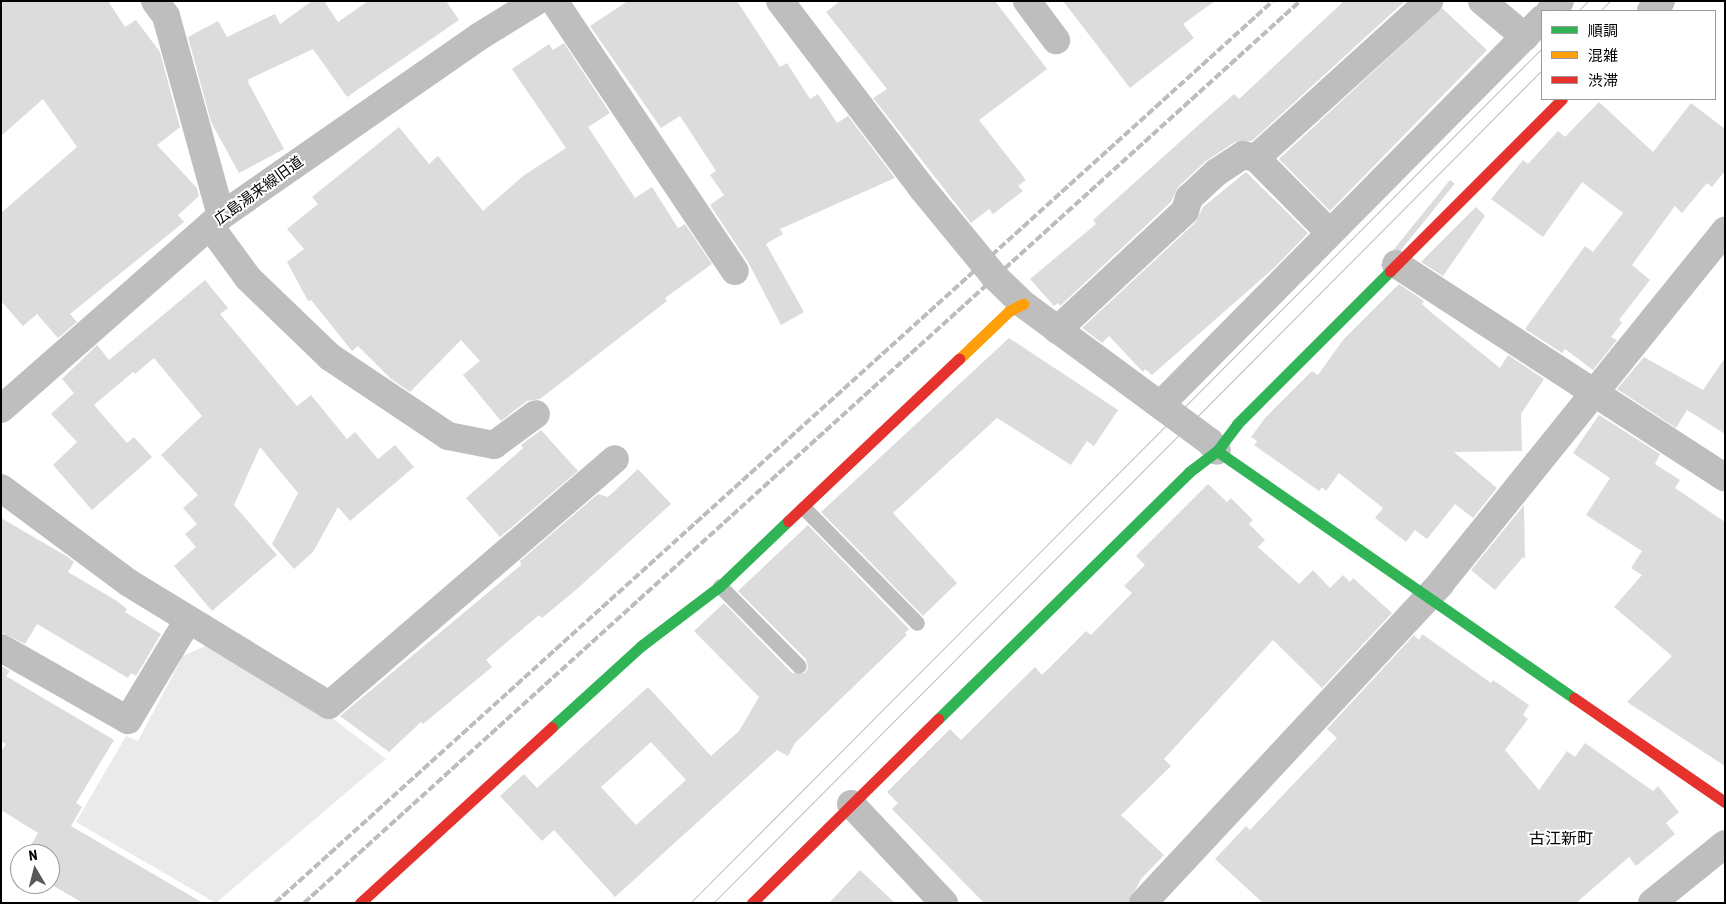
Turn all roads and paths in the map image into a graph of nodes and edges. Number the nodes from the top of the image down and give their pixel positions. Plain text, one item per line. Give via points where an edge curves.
1 (155, 1) edge
2 (537, 1) edge
3 (554, 1) edge
4 (780, 1) edge
5 (1026, 1) edge
6 (1428, 1) edge
7 (1482, 1) edge
8 (1560, 1) edge
9 (1661, 1) edge
10 (1551, 10) edge
11 (1651, 10) edge
12 (1533, 28) edge
13 (1056, 40) dead end
14 (1561, 100) edge
15 (1256, 158) junction
16 (215, 221) junction
17 (1725, 231) edge
18 (1329, 232) junction
19 (1396, 264) junction
20 (735, 271) dead end
21 (1023, 304) junction
22 (1057, 330) junction
23 (1593, 392) junction
24 (1160, 405) junction
25 (1, 409) edge
26 (536, 414) dead end
27 (1216, 451) junction
28 (615, 458) dead end
29 (1725, 478) edge
30 (1, 488) edge
31 (804, 508) junction
32 (720, 586) junction
33 (1428, 597) junction
34 (188, 620) junction
35 (918, 624) dead end
36 (1, 648) edge
37 (799, 666) dead end
38 (1725, 802) edge
39 (851, 804) junction
40 (1725, 844) edge
41 (360, 903) edge
42 (752, 903) edge
43 (944, 903) edge
44 (1143, 903) edge
45 (1652, 903) edge

1 - 16 street via 166,16
2 - 16 street, 広島湯来線旧道 via 480,36
3 - 20 street
4 - 21 street via 921,187 995,277
5 - 13 street
6 - 15 street
7 - 12 street
8 - 10 street
9 - 11 street
12 - 18 street
14 - 19 street
15 - 18 street
15 - 22 street via 1243,155 1217,172 1189,198 1185,211
16 - 25 street, 広島湯来線旧道
16 - 26 street via 248,278 330,357 448,436 494,445
17 - 23 street
18 - 24 street
19 - 23 street
19 - 27 street via 1237,424
21 - 22 street
21 - 31 street via 1009,311
22 - 24 street
23 - 29 street
23 - 33 street
24 - 27 street via 1210,442
27 - 33 street
27 - 39 street via 1189,472
28 - 34 street via 328,705
30 - 34 street via 129,583
31 - 32 street
31 - 35 lane
32 - 37 lane
32 - 41 street via 641,646
33 - 38 street
33 - 44 street
34 - 36 street via 128,720
39 - 42 street
39 - 43 street
40 - 45 street

